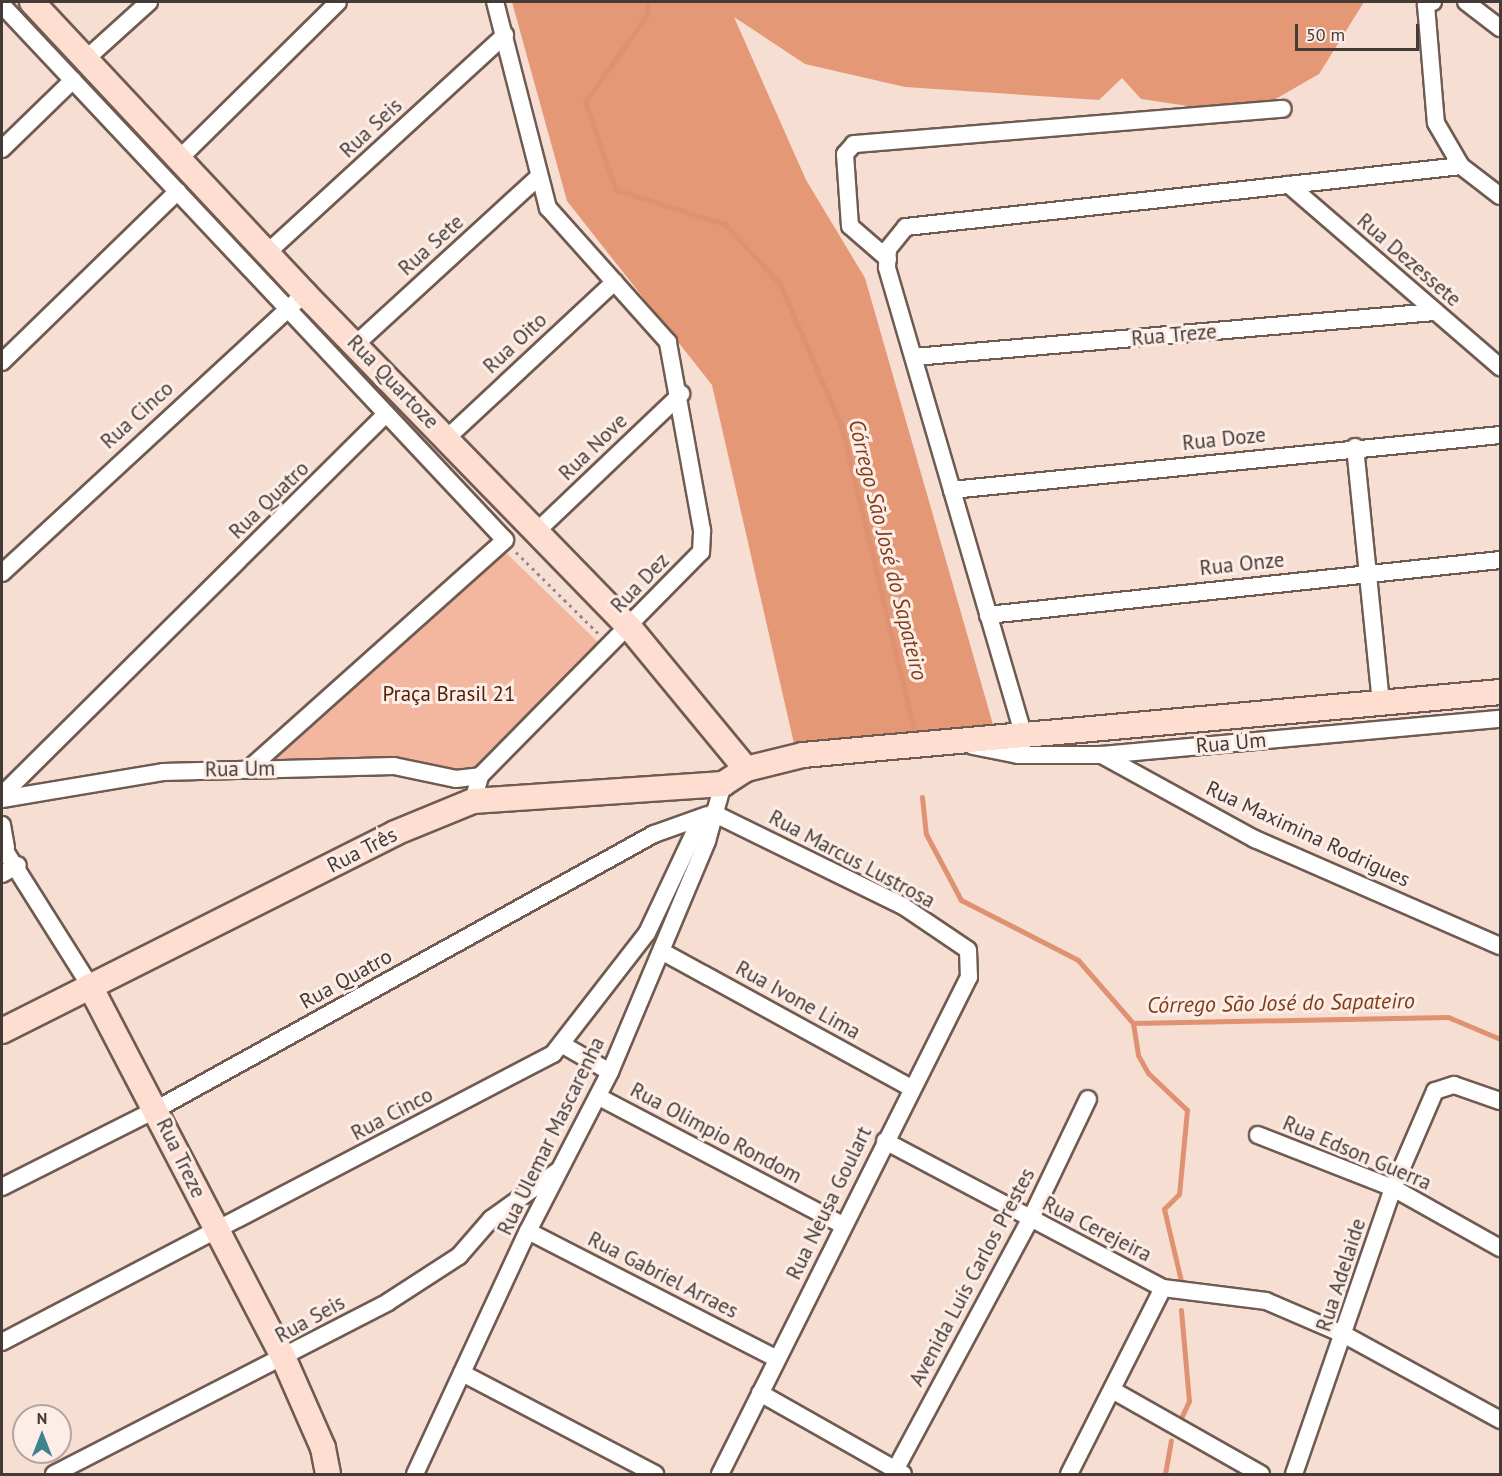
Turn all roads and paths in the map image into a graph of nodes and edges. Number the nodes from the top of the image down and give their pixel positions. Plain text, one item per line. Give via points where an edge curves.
1 (32, 2) edge
2 (148, 2) edge
3 (338, 2) edge
4 (495, 2) edge
5 (1466, 2) edge
6 (1430, 3) edge
7 (2, 5) edge
8 (1500, 28) edge
9 (505, 35) junction
10 (86, 59) junction
11 (73, 80) junction
12 (1283, 110) dead end
13 (2, 149) edge
14 (179, 159) junction
15 (1461, 166) junction
16 (537, 178) junction
17 (1290, 185) junction
18 (178, 191) junction
19 (1500, 196) edge
20 (267, 253) junction
21 (888, 259) junction
22 (614, 282) junction
23 (297, 301) junction
24 (1435, 312) junction
25 (356, 344) junction
26 (914, 357) junction
27 (2, 362) edge
28 (378, 367) junction
29 (1500, 367) edge
30 (360, 385) junction
31 (681, 394) junction
32 (386, 414) junction
33 (403, 431) junction
34 (441, 431) junction
35 (1500, 435) edge
36 (1355, 447) junction
37 (952, 490) junction
38 (535, 533) junction
39 (505, 540) junction
40 (1500, 560) edge
41 (2, 573) edge
42 (1368, 573) junction
43 (988, 615) junction
44 (629, 627) junction
45 (611, 645) junction
46 (1500, 692) edge
47 (1382, 702) junction
48 (1500, 719) edge
49 (1023, 733) junction
50 (962, 743) junction
51 (1102, 755) junction
52 (250, 768) junction
53 (746, 769) junction
54 (480, 776) junction
55 (723, 784) junction
56 (2, 797) edge
57 (473, 801) junction
58 (707, 815) junction
59 (2, 825) edge
60 (4, 847) edge
61 (18, 865) junction
62 (2, 874) edge
63 (1500, 946) edge
64 (968, 950) joint
65 (663, 952) junction
66 (90, 986) junction
67 (2, 1031) edge
68 (562, 1045) junction
69 (610, 1072) junction
70 (911, 1088) junction
71 (599, 1097) junction
72 (1088, 1099) dead end
73 (1500, 1101) edge
74 (157, 1109) junction
75 (1258, 1134) dead end
76 (885, 1141) junction
77 (562, 1167) junction
78 (2, 1187) edge
79 (1394, 1188) junction
80 (1030, 1220) junction
81 (843, 1225) junction
82 (528, 1231) junction
83 (218, 1232) junction
84 (1500, 1248) edge
85 (1163, 1288) junction
86 (1345, 1335) junction
87 (2, 1342) edge
88 (284, 1359) junction
89 (777, 1359) junction
90 (462, 1373) junction
91 (1114, 1391) junction
92 (760, 1393) junction
93 (1500, 1420) edge
94 (332, 1470) edge
95 (897, 1473) edge
96 (54, 1474) edge
97 (415, 1474) edge
98 (655, 1474) edge
99 (720, 1474) edge
100 (1069, 1474) edge
101 (1261, 1474) edge
102 (1294, 1474) edge

1 - 10 street, Rua Quartoze
2 - 10 street
3 - 14 street
4 - 9 street
5 - 8 street
6 - 15 street via 1436,123
7 - 11 street, Rua Quartoze
9 - 16 street
9 - 20 street, Rua Seis
10 - 14 street, Rua Quartoze
11 - 13 street
11 - 18 street, Rua Quartoze
12 - 21 street via 854,144 845,154 850,226
14 - 20 street, Rua Quartoze
15 - 17 street
15 - 19 street
16 - 22 street via 548,208
16 - 25 street, Rua Sete
17 - 21 street via 906,227 888,249
17 - 24 street, Rua Dezessete
18 - 23 street, Rua Quartoze
18 - 27 street
20 - 23 street, Rua Quartoze
21 - 26 street
22 - 31 street via 668,342
22 - 34 street, Rua Oito
23 - 25 street, Rua Quartoze
23 - 30 street, Rua Quartoze
23 - 41 street, Rua Cinco
24 - 26 street, Rua Treze
24 - 29 street, Rua Dezessete
25 - 28 street, Rua Quartoze
26 - 37 street
28 - 30 street
28 - 34 street, Rua Quartoze
30 - 32 street, Rua Quartoze
31 - 38 street, Rua Nove
31 - 44 street, Rua Dez via 702,530 701,552
32 - 33 street, Rua Quartoze
32 - 56 street, Rua Quatro
33 - 34 street
33 - 39 street, Rua Quartoze
34 - 38 street, Rua Quartoze
35 - 36 street, Rua Doze
36 - 37 street, Rua Doze
36 - 42 street
37 - 43 street
38 - 44 street, Rua Quartoze
39 - 45 path
39 - 52 street
40 - 42 street, Rua Onze
42 - 43 street, Rua Onze
42 - 47 street
43 - 49 street
44 - 45 street, Rua Dez
44 - 53 street, Rua Quartoze
45 - 54 street, Rua Dez
46 - 47 street, Rua Um
47 - 49 street, Rua Um
48 - 51 street, Rua Um
49 - 50 street, Rua Um
50 - 51 street, Rua Um via 1018,755
50 - 53 street, Rua Um via 803,756
51 - 63 street, Rua Maximina Rodrigues via 1255,838
52 - 54 street, Rua Um via 394,766 456,780
52 - 56 street, Rua Um via 163,772
53 - 55 street, Rua Um
54 - 57 street
55 - 57 street, Rua Três
55 - 58 street
57 - 66 street, Rua Três via 395,833
58 - 64 street, Rua Marcus Lustrosa via 903,906
58 - 65 street, Rua Ulemar Mascarenha
58 - 68 street, Rua Cinco via 646,933
58 - 74 street, Rua Quatro via 654,834
59 - 60 street
60 - 61 street
61 - 62 street
61 - 66 street, Rua Treze
64 - 70 street, Rua Neusa Goulart via 969,977
65 - 69 street, Rua Ulemar Mascarenha
65 - 70 street, Rua Ivone Lima
66 - 67 street, Rua Três
66 - 74 street, Rua Treze
68 - 69 street
68 - 83 street, Rua Cinco via 537,1064
69 - 71 street, Rua Ulemar Mascarenha
70 - 76 street, Rua Neusa Goulart
71 - 77 street, Rua Ulemar Mascarenha
71 - 81 street, Rua Olimpio Rondom
72 - 80 street, Avenida Luís Carlos Prestes
73 - 79 street, Rua Adelaide via 1454,1085 1435,1091
74 - 78 street, Rua Quatro
74 - 83 street, Rua Treze
75 - 79 street, Rua Edson Guerra
76 - 80 street, Rua Cerejeira
76 - 81 street, Rua Neusa Goulart
77 - 82 street, Rua Ulemar Mascarenha
77 - 88 street, Rua Seis via 491,1219 459,1256
79 - 84 street, Rua Edson Guerra
79 - 86 street, Rua Adelaide
80 - 85 street, Rua Cerejeira
80 - 95 street, Avenida Luís Carlos Prestes
81 - 89 street, Rua Neusa Goulart
82 - 89 street, Rua Gabriel Arraes
82 - 90 street, Rua Ulemar Mascarenha
83 - 87 street, Rua Cinco
83 - 88 street, Rua Treze
85 - 86 street, Rua Cerejeira via 1266,1301
85 - 91 street
86 - 93 street, Rua Cerejeira
86 - 102 street, Rua Adelaide
88 - 94 street, Rua Treze
88 - 96 street, Rua Seis
89 - 92 street, Rua Neusa Goulart
90 - 97 street, Rua Ulemar Mascarenha
90 - 98 street
91 - 100 street
91 - 101 street
92 - 95 street
92 - 99 street, Rua Neusa Goulart

